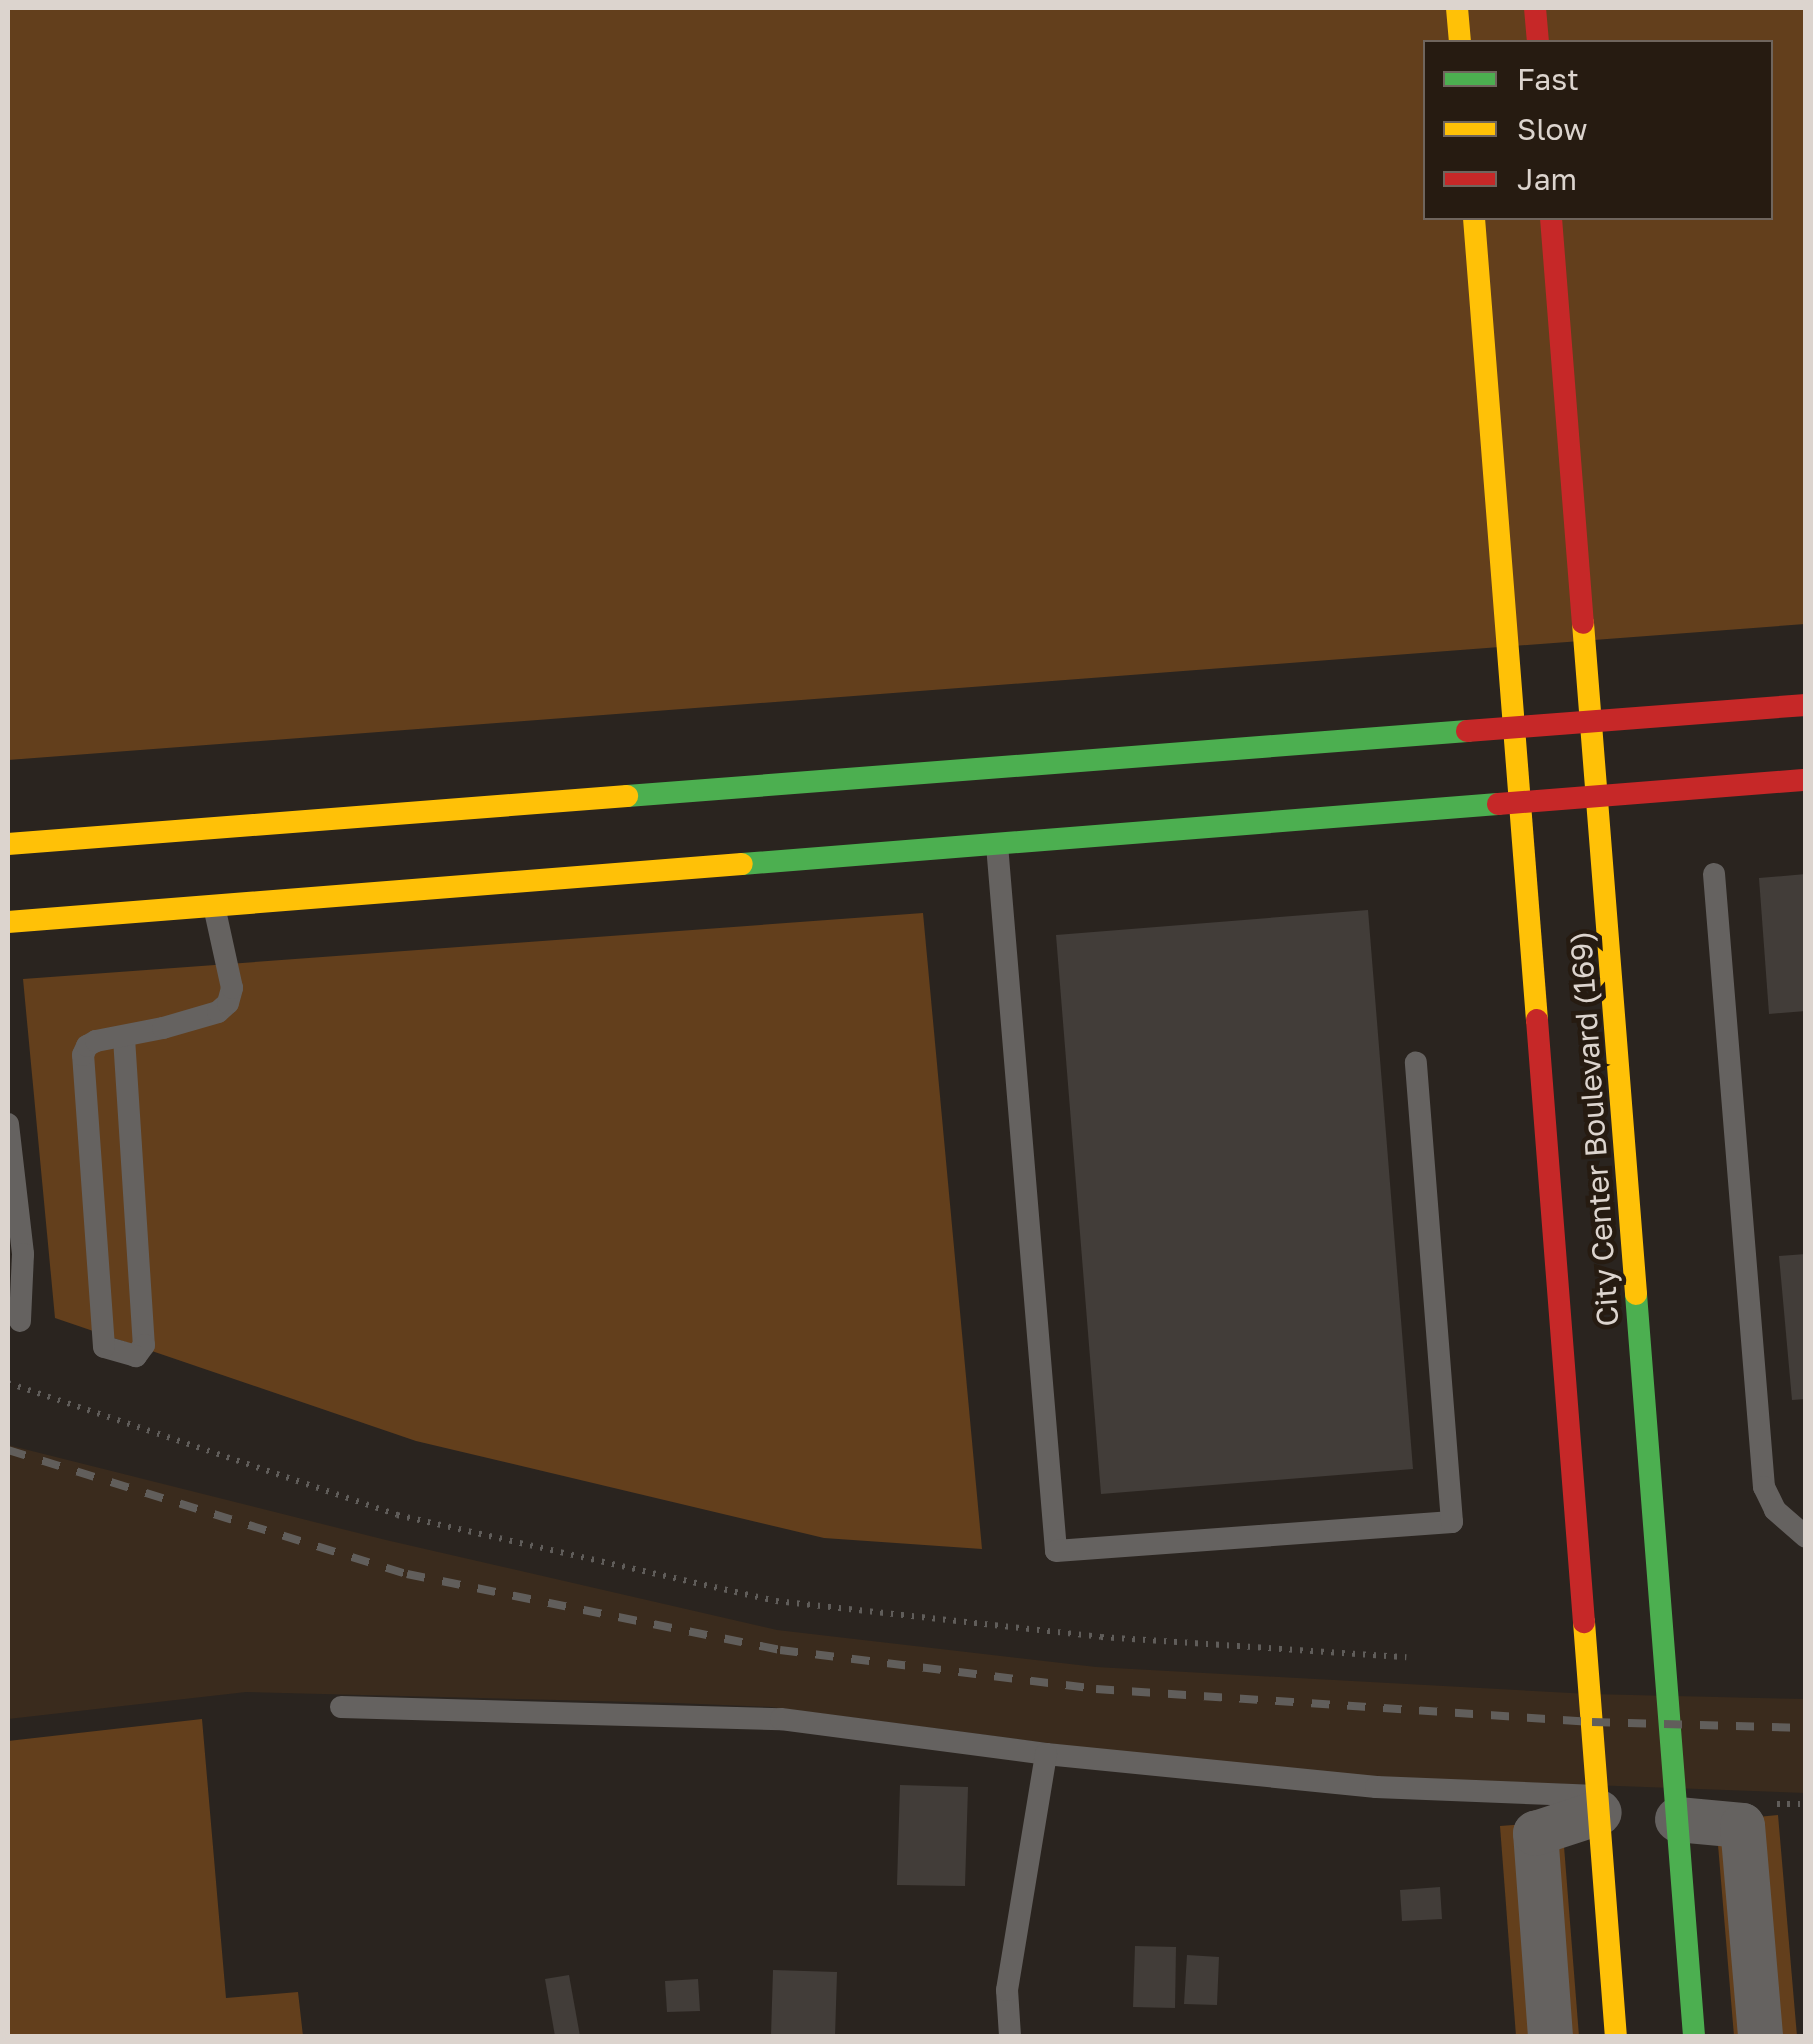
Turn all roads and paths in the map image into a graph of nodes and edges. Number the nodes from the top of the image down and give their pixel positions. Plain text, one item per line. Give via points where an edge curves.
1 (1457, 8) edge
2 (1535, 8) edge
3 (1460, 40) edge
4 (1538, 40) edge
5 (1474, 220) edge
6 (1552, 220) edge
7 (1806, 705) edge
8 (1592, 722) junction
9 (1515, 728) junction
10 (1806, 780) edge
11 (1599, 796) junction
12 (1522, 802) junction
13 (8, 844) edge
14 (997, 844) junction
15 (1714, 874) dead end
16 (213, 896) junction
17 (8, 922) edge
18 (124, 1038) junction
19 (1416, 1062) dead end
20 (8, 1124) edge
21 (20, 1322) dead end
22 (8, 1383) edge
23 (1806, 1537) edge
24 (1406, 1656) dead end
25 (341, 1706) dead end
26 (1046, 1754) junction
27 (1598, 1804) junction
28 (1677, 1820) junction
29 (1010, 2036) edge
30 (1550, 2036) edge
31 (1616, 2036) edge
32 (1694, 2036) edge
33 (1760, 2036) edge

1 - 3 main road
2 - 4 main road
5 - 9 main road, City Center Boulevard (169)
6 - 8 main road, City Center Boulevard (169)
7 - 8 main road
8 - 9 main road
8 - 11 main road, City Center Boulevard (169)
9 - 12 main road, City Center Boulevard (169)
9 - 13 main road via 893,786 206,839
10 - 11 main road
11 - 12 main road
11 - 28 main road, City Center Boulevard (169)
12 - 14 main road
12 - 27 main road, City Center Boulevard (169)
14 - 16 main road via 898,842
14 - 19 lane via 1056,1551 1452,1522
15 - 23 lane via 1764,1486 1775,1510
16 - 17 main road
16 - 18 lane via 232,988 228,1003 218,1012
18 - 18 lane via 96,1040 83,1055 104,1347 136,1356 144,1345
20 - 21 lane via 23,1254
22 - 24 path via 397,1515 776,1601 1101,1636
25 - 26 lane via 781,1720
26 - 27 lane
26 - 29 lane via 1007,1990
27 - 30 street via 1534,1833
27 - 31 main road, City Center Boulevard (169)
28 - 32 main road, City Center Boulevard (169)
28 - 33 street via 1742,1824

